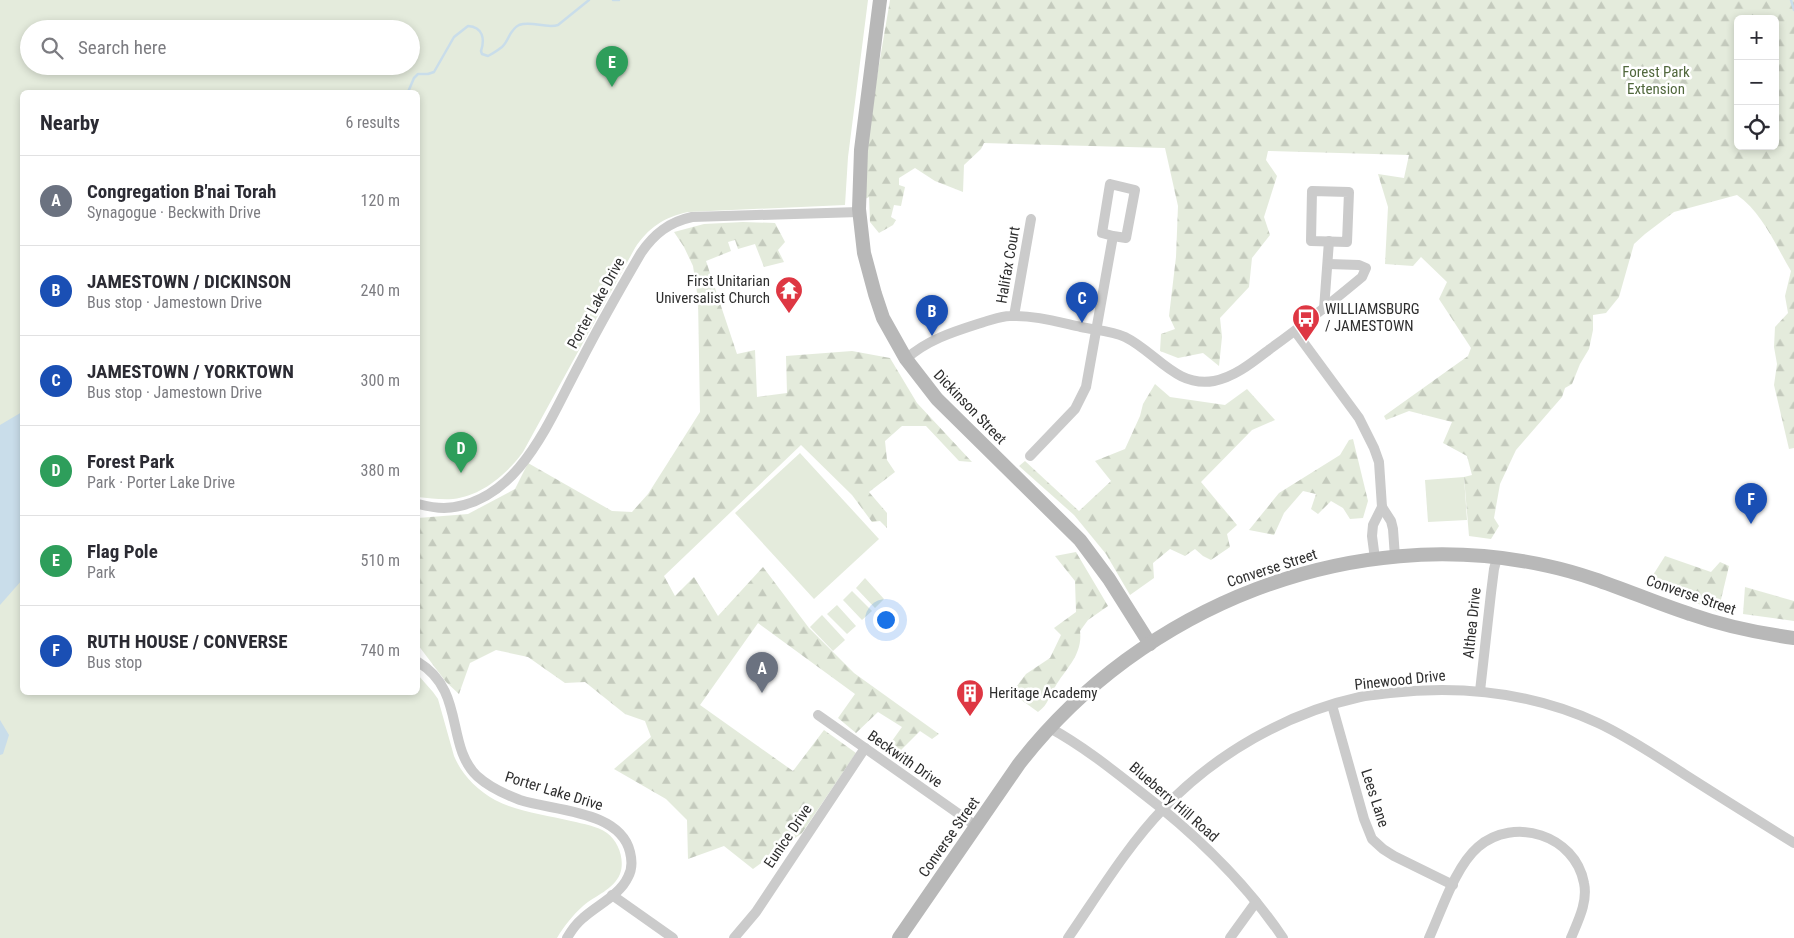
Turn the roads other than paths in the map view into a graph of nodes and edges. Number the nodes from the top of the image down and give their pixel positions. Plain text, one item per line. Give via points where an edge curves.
1 (880, 0) edge
2 (859, 212) junction
3 (1031, 219) dead end
4 (1113, 236) junction
5 (1329, 241) junction
6 (1328, 264) junction
7 (1324, 309) junction
8 (1014, 316) junction
9 (1096, 330) junction
10 (1295, 331) junction
11 (906, 359) junction
12 (1030, 456) dead end
13 (420, 504) edge
14 (1382, 507) junction
15 (1394, 557) junction
16 (1497, 558) junction
17 (1375, 559) junction
18 (1794, 638) edge
19 (1150, 644) junction
20 (420, 664) edge
21 (1480, 691) junction
22 (1332, 705) junction
23 (818, 715) dead end
24 (1050, 728) junction
25 (864, 748) junction
26 (1163, 808) junction
27 (976, 826) junction
28 (1794, 843) edge
29 (1453, 885) junction
30 (612, 895) junction
31 (1256, 902) junction
32 (567, 938) edge
33 (674, 938) edge
34 (734, 938) edge
35 (899, 938) edge
36 (1068, 938) edge
37 (1230, 938) edge
38 (1283, 938) edge
39 (1429, 938) edge
40 (1571, 938) edge

1 - 2 main road, Dickinson Street via 861,150
2 - 11 main road, Dickinson Street via 862,242 875,294 888,329
2 - 13 street, Porter Lake Drive via 692,217 663,229 641,253 544,432 522,466 486,495 465,504 442,508
3 - 8 street, Halifax Court
4 - 4 street via 1102,234 1110,184 1135,190 1126,238
4 - 9 street
5 - 5 street via 1311,241 1312,191 1349,192 1347,242
5 - 6 street
6 - 7 street
6 - 7 street via 1366,268 1362,277
7 - 10 street
8 - 9 street via 1042,318
8 - 11 street via 1001,317 938,338
9 - 10 street via 1125,337 1174,373 1205,382 1238,372
9 - 12 street via 1086,387 1080,401
10 - 14 street via 1367,430 1379,462
11 - 19 main road, Dickinson Street via 941,404 1080,540
14 - 15 street via 1393,529
14 - 17 street via 1373,525
15 - 16 main road, Converse Street
15 - 17 main road, Converse Street
16 - 18 main road, Converse Street via 1574,572 1710,620 1752,632
16 - 21 street, Althea Drive
17 - 19 main road, Converse Street via 1305,573 1255,588 1201,612
19 - 24 main road, Converse Street via 1101,680
20 - 30 street, Porter Lake Drive via 445,691 464,758 477,776 507,795 590,816 621,834 630,852 631,871 625,883
21 - 22 street, Pinewood Drive via 1400,692
21 - 28 street, Pinewood Drive via 1537,702 1598,723
22 - 26 street, Pinewood Drive via 1292,720 1238,747
22 - 29 street, Lees Lane via 1372,839 1394,856
23 - 25 street, Beckwith Drive
24 - 26 street, Blueberry Hill Road via 1102,761
24 - 27 main road, Converse Street via 1019,764
25 - 27 street, Beckwith Drive
25 - 34 street, Eunice Drive via 756,912
26 - 31 street, Blueberry Hill Road via 1216,858
26 - 36 street, Pinewood Drive
27 - 35 main road, Converse Street
29 - 39 street
29 - 40 street via 1471,854 1496,836 1516,831 1549,838 1573,859 1584,883 1581,914
30 - 32 street, Porter Lake Drive via 582,919
30 - 33 street
31 - 37 street
31 - 38 street, Blueberry Hill Road

